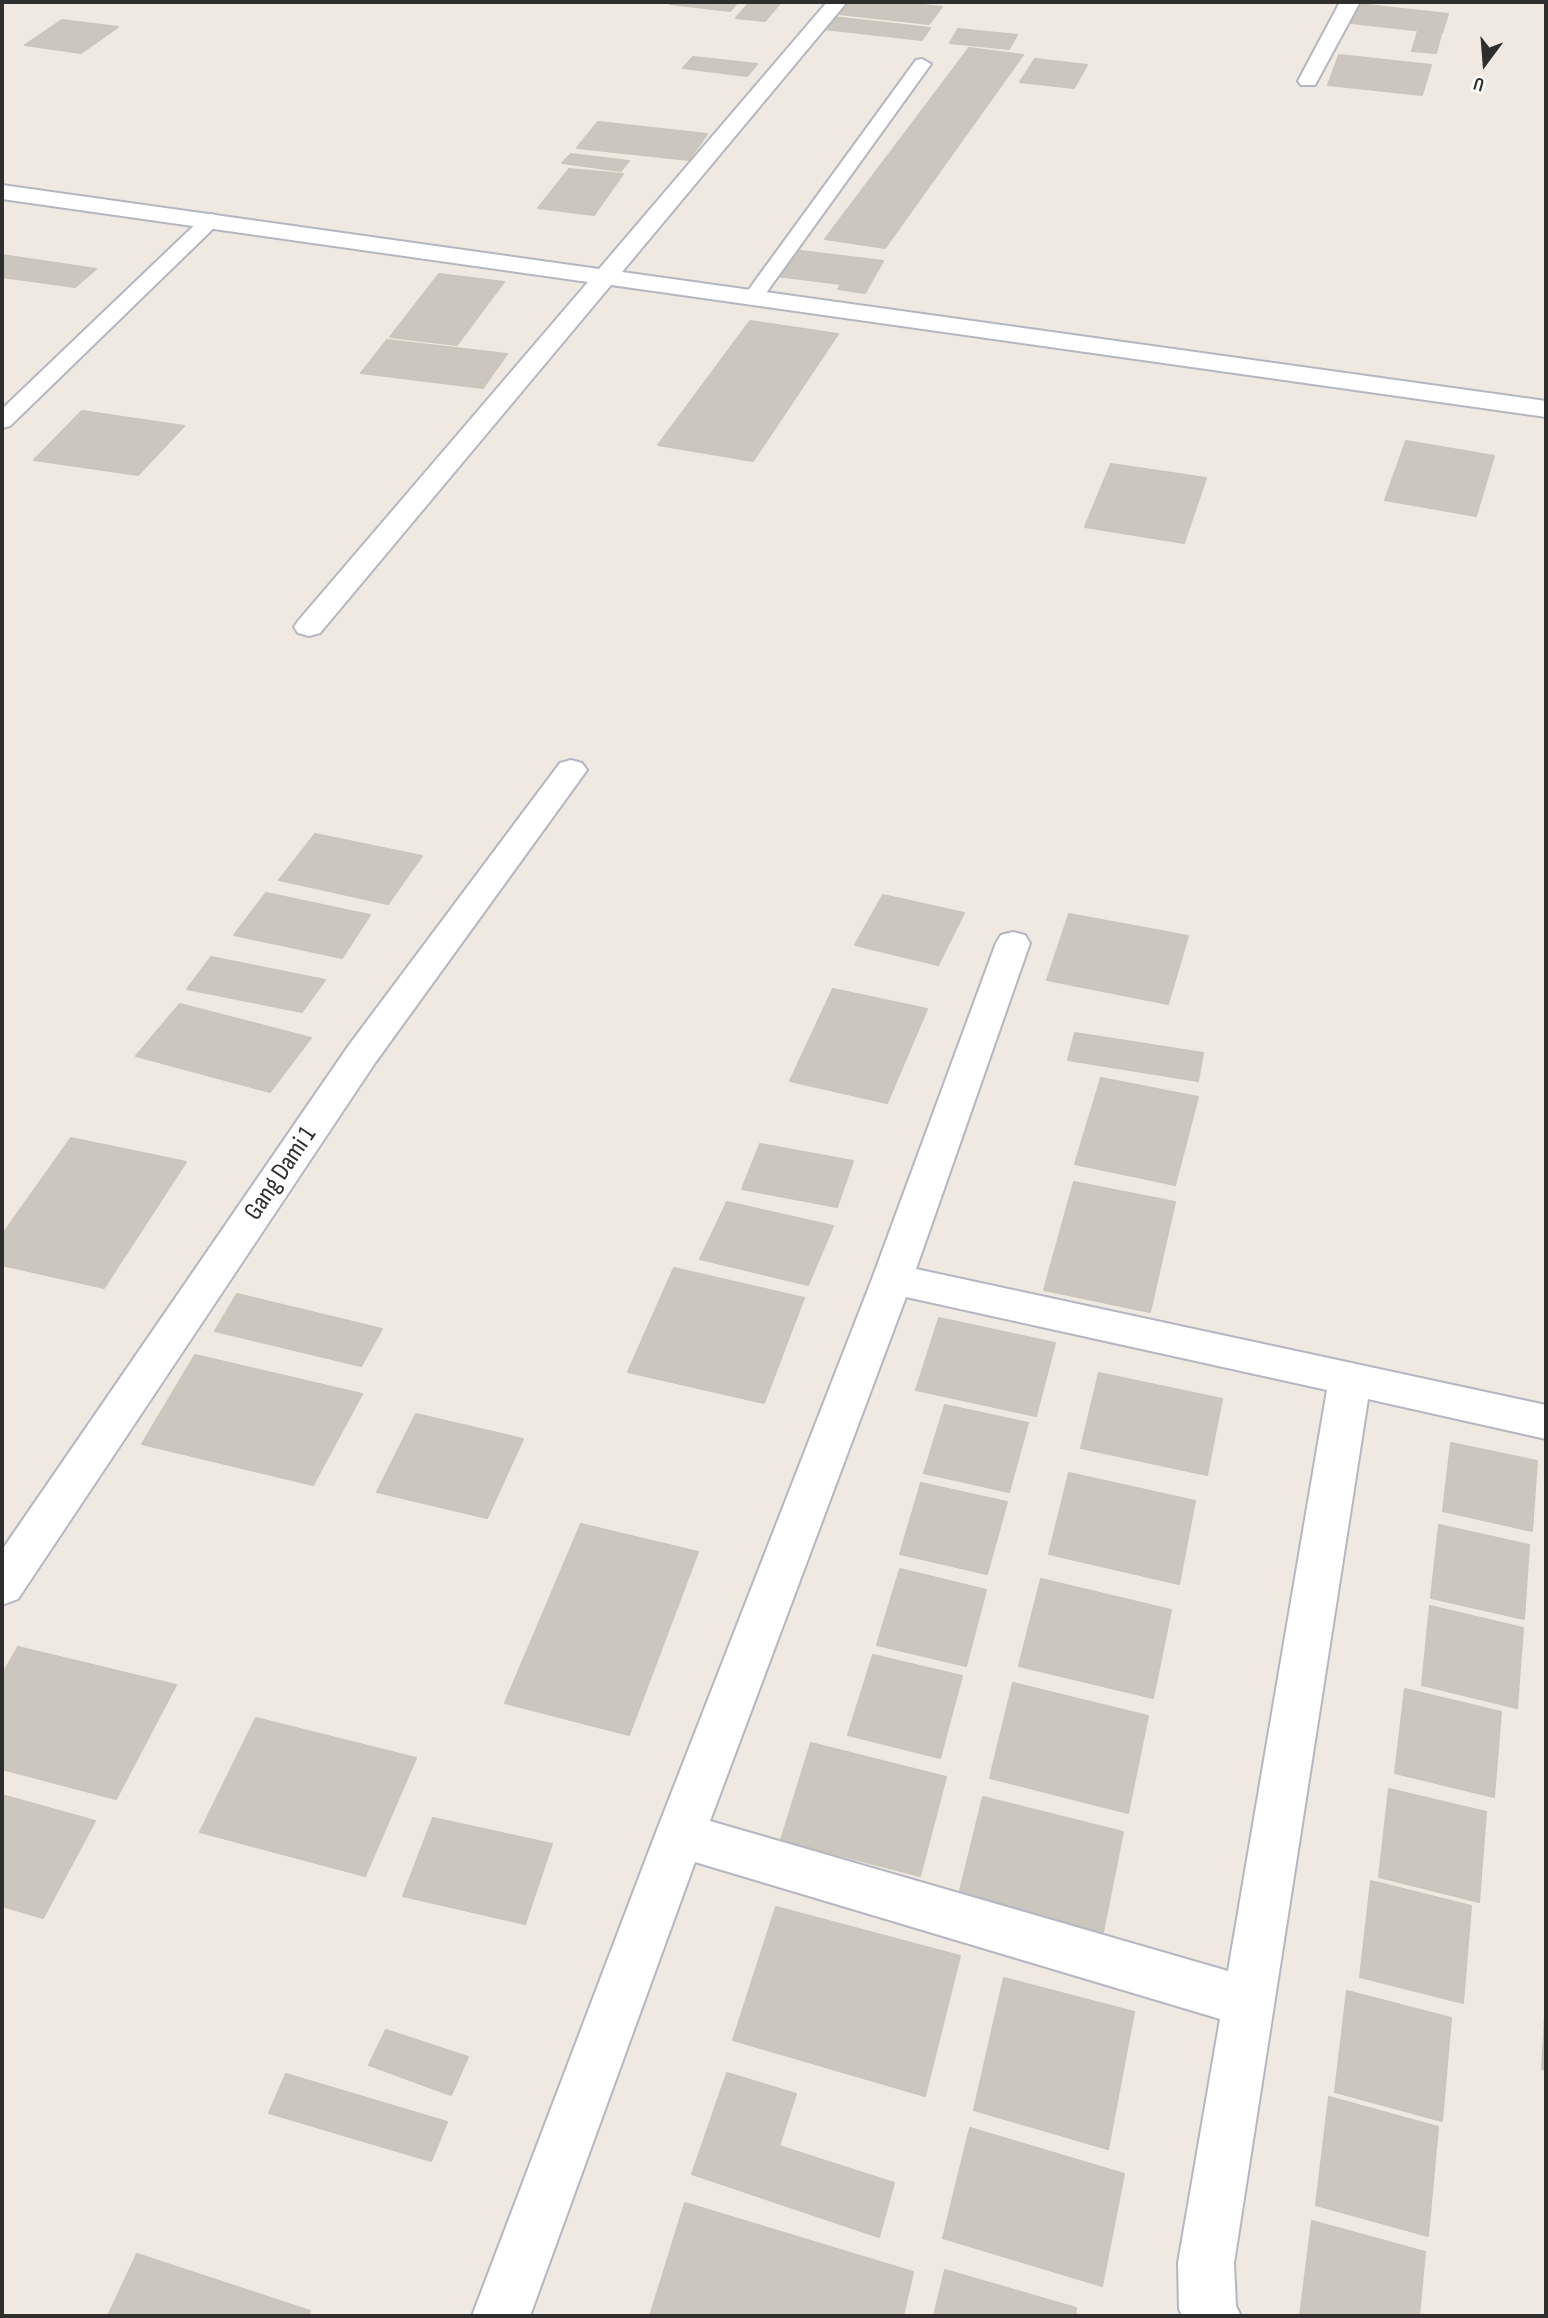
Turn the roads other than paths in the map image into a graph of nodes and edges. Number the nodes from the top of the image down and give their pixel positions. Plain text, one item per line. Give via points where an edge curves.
1 (837, 2) edge
2 (1350, 2) edge
3 (922, 64) dead end
4 (1308, 81) dead end
5 (2, 192) edge
6 (211, 220) junction
7 (606, 275) junction
8 (754, 296) junction
9 (1546, 408) edge
10 (2, 421) edge
11 (309, 626) dead end
12 (571, 770) dead end
13 (1013, 943) dead end
14 (892, 1279) junction
15 (1350, 1379) junction
16 (1546, 1422) edge
17 (2, 1586) edge
18 (680, 1835) junction
19 (1247, 2003) junction
20 (501, 2316) edge
21 (1212, 2316) edge

1 - 7 street
2 - 4 street
3 - 8 lane
5 - 6 street
6 - 7 street
6 - 10 lane
7 - 8 street
7 - 11 street
8 - 9 street
12 - 17 street, Gang Dami 1 via 362,1054
13 - 14 street
14 - 15 street
14 - 18 street
15 - 16 street
15 - 19 street
18 - 19 street
18 - 20 street
19 - 21 street via 1206,2263

